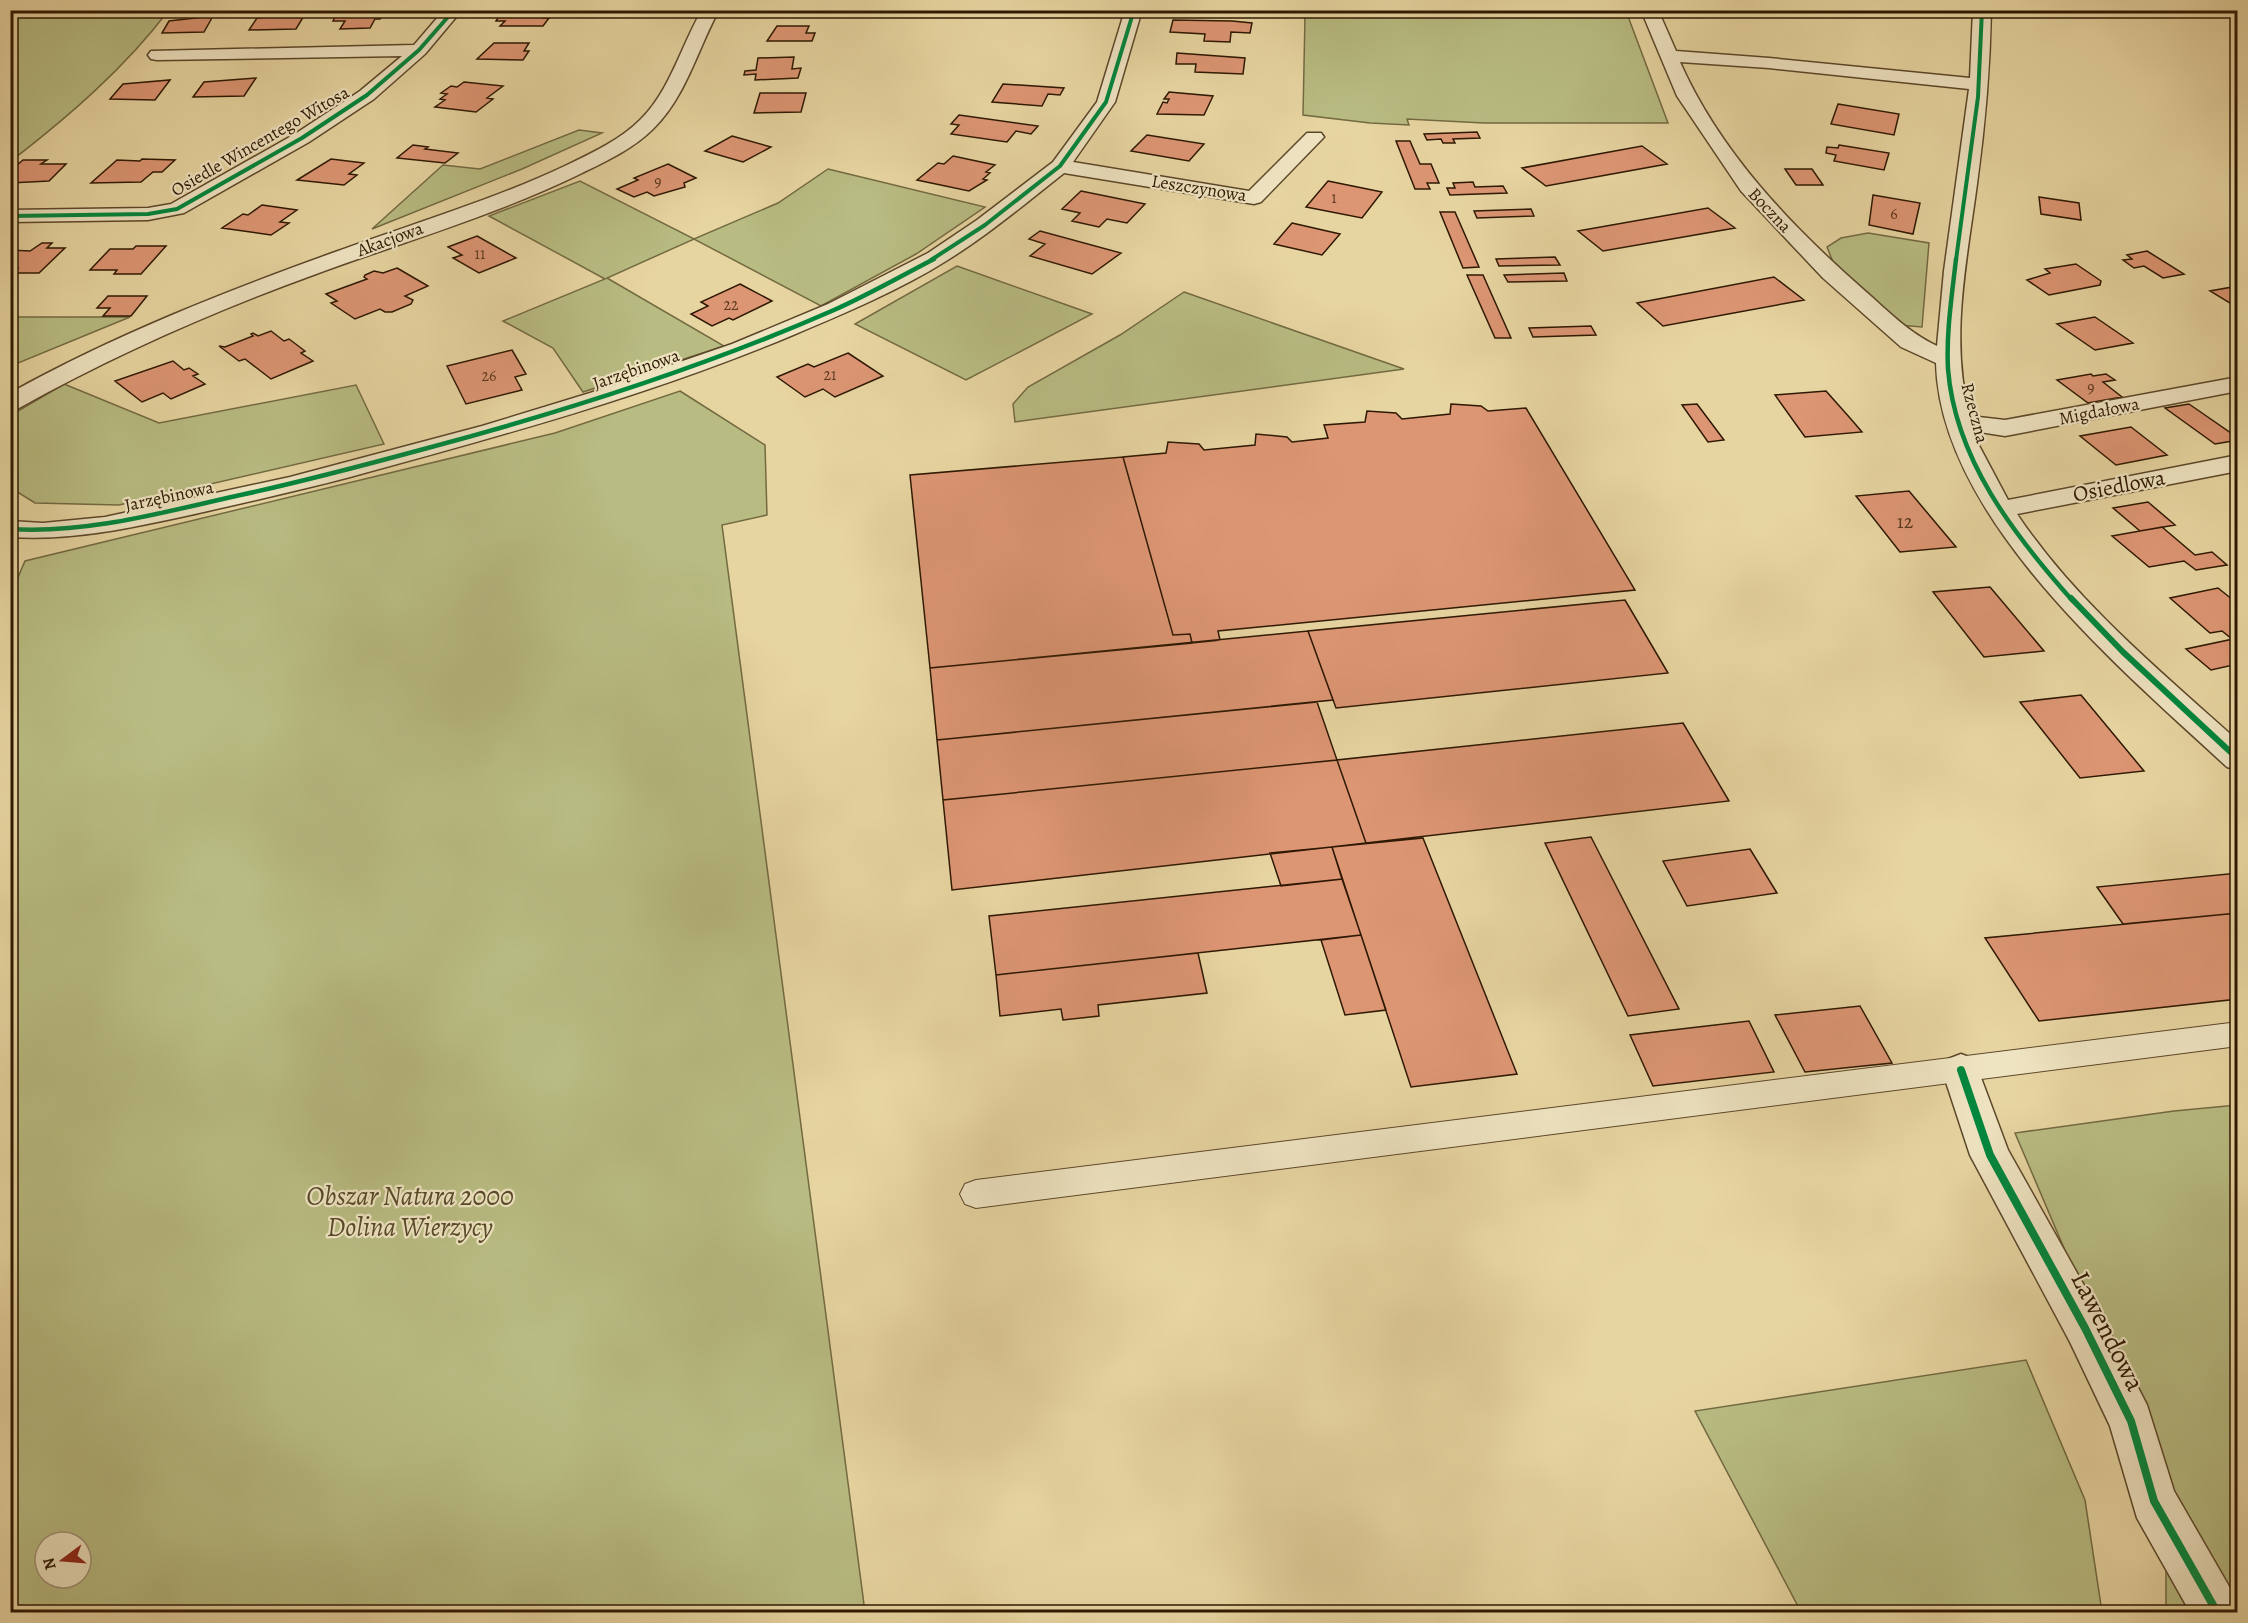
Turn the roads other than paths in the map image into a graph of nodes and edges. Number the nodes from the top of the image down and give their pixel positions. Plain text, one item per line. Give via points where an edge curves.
1 (454, 10) edge
2 (711, 10) edge
3 (1134, 10) edge
4 (1649, 10) edge
5 (1982, 10) edge
6 (419, 50) junction
7 (157, 55) dead end
8 (1669, 56) junction
9 (1978, 84) junction
10 (1314, 137) dead end
11 (1060, 166) junction
12 (10, 216) edge
13 (1948, 360) junction
14 (2238, 384) edge
15 (10, 403) edge
16 (1959, 422) junction
17 (2238, 463) edge
18 (2001, 509) junction
19 (10, 529) edge
20 (2238, 759) edge
21 (2238, 1034) edge
22 (1961, 1070) junction
23 (976, 1194) dead end
24 (2217, 1612) edge

1 - 6 street, Osiedle Wincentego Witosa
2 - 15 street, Akacjowa via 661,110 609,151 536,187 171,321 69,369
3 - 11 street, Jarzębinowa via 1106,102
4 - 8 street, Boczna
5 - 9 street, Rzeczna
6 - 7 street, Osiedle Wincentego Witosa
6 - 12 street, Osiedle Wincentego Witosa via 367,95 303,138 177,209 148,214
8 - 9 street
8 - 13 street, Boczna via 1686,96 1748,187 1767,208 1831,273 1909,342
9 - 13 street, Rzeczna
10 - 11 street, Leszczynowa via 1254,198
11 - 19 street, Jarzębinowa via 936,258 836,309 690,367 491,430 282,486 105,525 43,531
13 - 16 street, Rzeczna
14 - 16 street, Migdałowa via 2005,428
16 - 18 street, Rzeczna via 1964,440
17 - 18 street, Osiedlowa
18 - 20 street, Rzeczna via 2077,605
21 - 22 lane
22 - 23 lane
22 - 24 street, Lawendowa via 1989,1155 2085,1328 2131,1421 2154,1501

